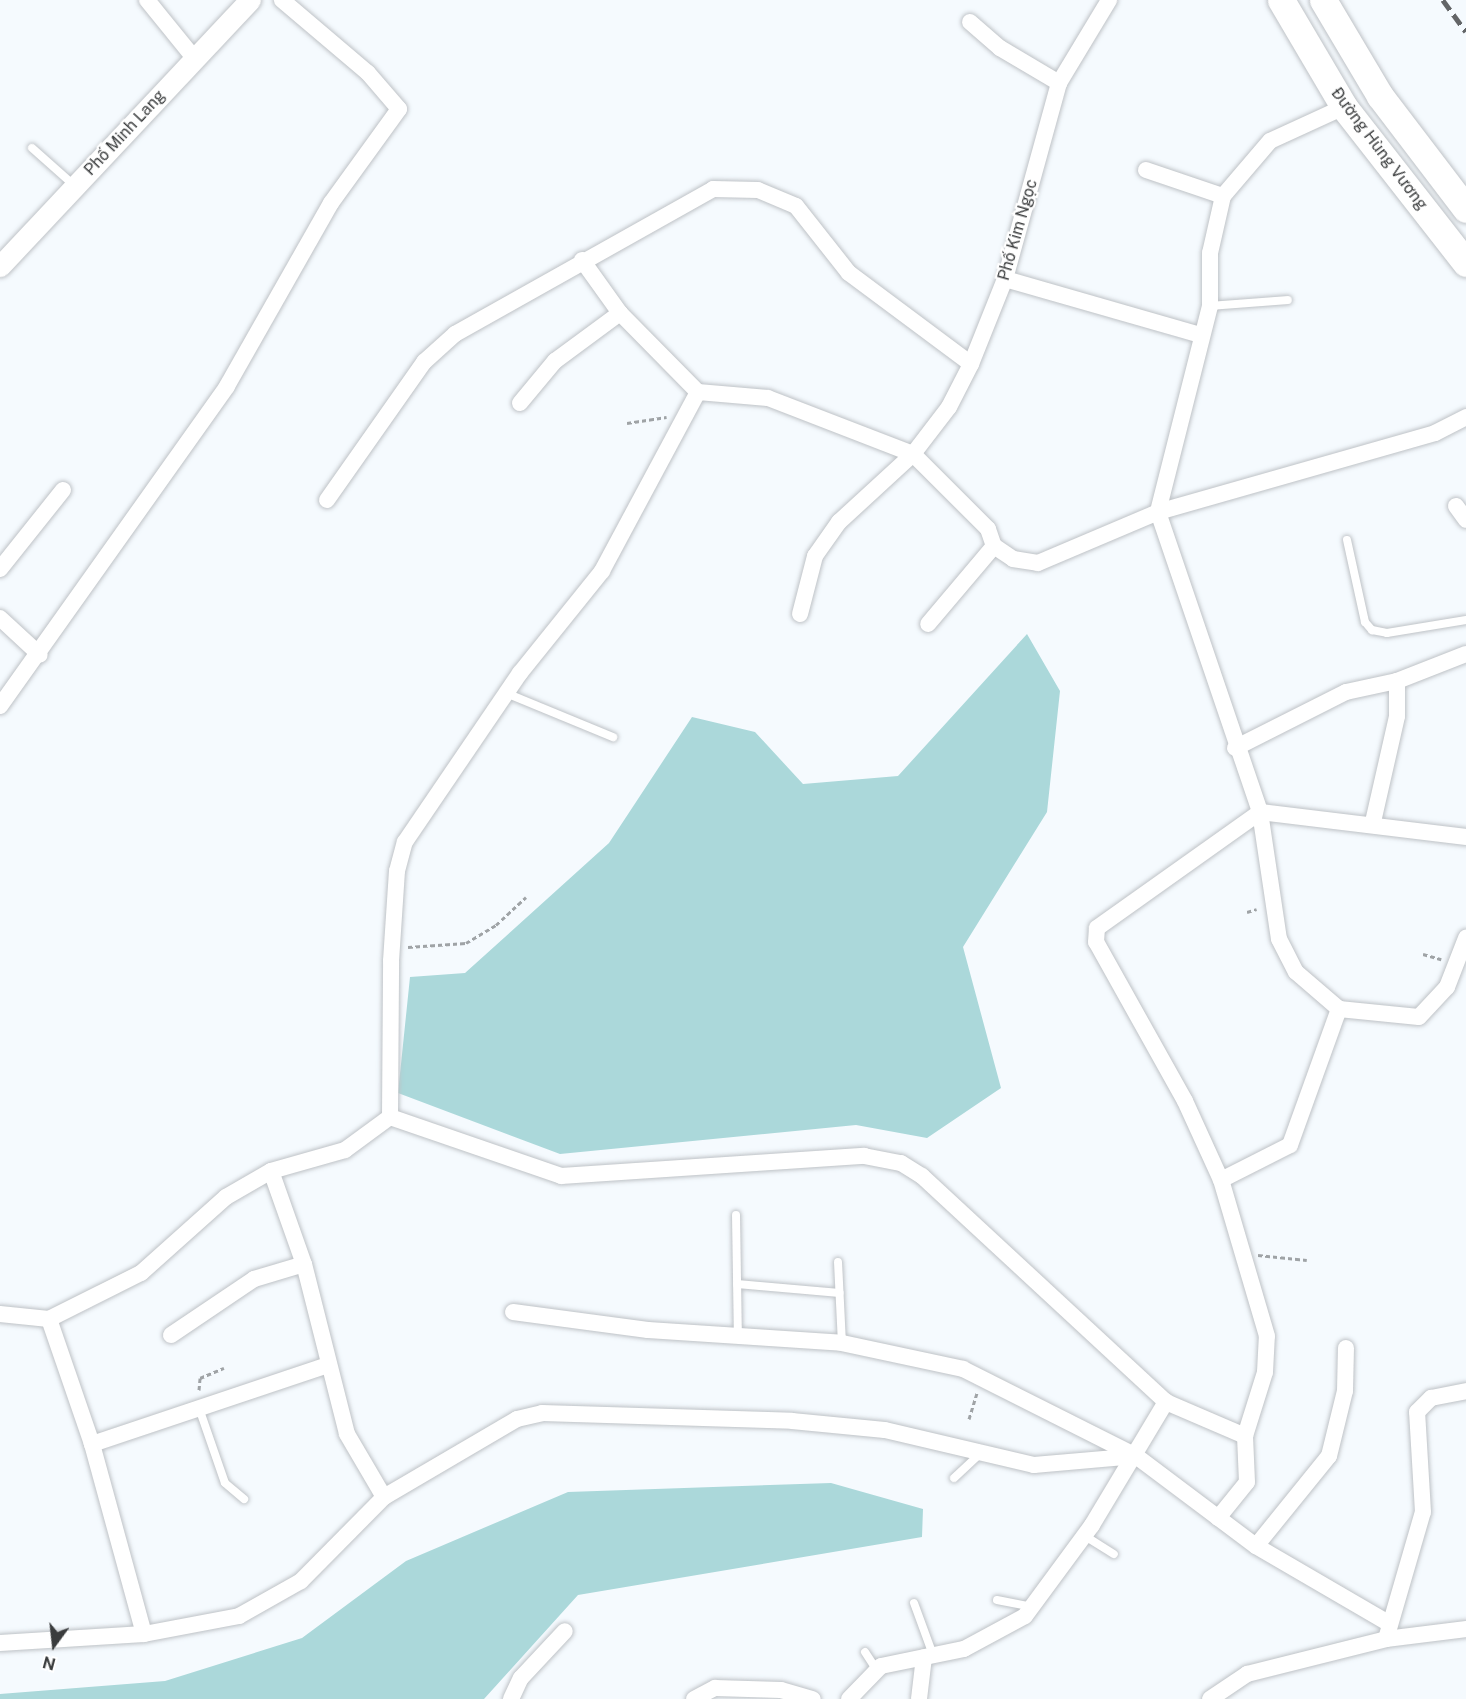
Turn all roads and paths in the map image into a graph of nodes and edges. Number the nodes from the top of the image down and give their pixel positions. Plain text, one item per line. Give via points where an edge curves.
1 (147, 0) edge
2 (250, 0) edge
3 (282, 0) edge
4 (1109, 0) edge
5 (1281, 0) edge
6 (1323, 0) edge
7 (970, 22) dead end
8 (195, 59) junction
9 (1059, 83) junction
10 (1344, 106) junction
11 (32, 148) dead end
12 (1146, 170) dead end
13 (75, 186) junction
14 (1223, 196) junction
15 (1466, 209) edge
16 (582, 260) junction
17 (1466, 263) edge
18 (0, 266) edge
19 (1005, 279) junction
20 (1288, 300) dead end
21 (1210, 306) junction
22 (620, 313) junction
23 (1200, 335) junction
24 (971, 364) junction
25 (698, 392) junction
26 (520, 403) dead end
27 (1466, 417) edge
28 (684, 418) junction
29 (627, 423) dead end
30 (913, 454) junction
31 (63, 490) dead end
32 (327, 500) dead end
33 (1456, 506) dead end
34 (1158, 512) junction
35 (1466, 520) edge
36 (1347, 540) dead end
37 (994, 546) junction
38 (0, 569) edge
39 (800, 614) dead end
40 (0, 618) edge
41 (1466, 620) edge
42 (928, 624) dead end
43 (1466, 654) edge
44 (40, 655) junction
45 (1397, 681) junction
46 (506, 693) junction
47 (0, 706) edge
48 (613, 737) dead end
49 (1235, 748) junction
50 (1260, 812) junction
51 (1373, 822) junction
52 (1466, 837) edge
53 (526, 897) dead end
54 (1466, 938) edge
55 (392, 947) junction
56 (1339, 1009) junction
57 (390, 1117) junction
58 (270, 1171) junction
59 (1221, 1180) junction
60 (736, 1215) dead end
61 (1245, 1260) junction
62 (1307, 1260) dead end
63 (838, 1262) dead end
64 (304, 1264) junction
65 (737, 1284) junction
66 (840, 1293) junction
67 (513, 1312) dead end
68 (0, 1314) edge
69 (49, 1318) junction
70 (171, 1335) dead end
71 (738, 1336) junction
72 (842, 1343) junction
73 (1346, 1348) dead end
74 (328, 1365) junction
75 (224, 1368) dead end
76 (982, 1377) junction
77 (1466, 1391) edge
78 (1166, 1402) junction
79 (202, 1407) junction
80 (969, 1419) dead end
81 (1245, 1436) junction
82 (92, 1444) junction
83 (982, 1452) junction
84 (1136, 1456) junction
85 (954, 1478) dead end
86 (384, 1497) junction
87 (243, 1499) dead end
88 (1218, 1518) junction
89 (1085, 1536) junction
90 (1256, 1546) junction
91 (1114, 1554) dead end
92 (997, 1600) dead end
93 (914, 1603) dead end
94 (1032, 1607) junction
95 (1466, 1629) edge
96 (565, 1631) dead end
97 (1388, 1631) junction
98 (144, 1634) junction
99 (0, 1643) edge
100 (865, 1652) dead end
101 (928, 1656) junction
102 (876, 1669) junction
103 (737, 1694) edge
104 (511, 1699) edge
105 (694, 1699) edge
106 (813, 1699) edge
107 (849, 1699) edge
108 (919, 1699) edge
109 (1210, 1699) edge

1 - 8 street
2 - 8 street, Phố Minh Lang
3 - 44 street via 360,66 399,109 331,203 227,386
4 - 9 street, Phố Kim Ngọc
5 - 10 main road, Đường Hùng Vương
6 - 15 main road, Đường Hùng Vương via 1380,96
7 - 9 street via 1000,48
8 - 13 street, Phố Minh Lang
9 - 19 street, Phố Kim Ngọc
10 - 14 street via 1270,141
10 - 17 main road, Đường Hùng Vương
11 - 13 lane
12 - 14 street
13 - 18 street, Phố Minh Lang
14 - 21 street via 1210,253
16 - 22 street
16 - 24 street via 713,189 758,190 796,207 849,273
16 - 32 street via 455,334 430,356
19 - 23 street
19 - 24 street, Phố Kim Ngọc
20 - 21 lane
21 - 23 street
22 - 25 street
22 - 26 street via 555,361
23 - 34 street
24 - 30 street, Phố Kim Ngọc via 948,407
25 - 28 street
25 - 30 street via 759,395
27 - 34 street via 1435,433
28 - 29 path
28 - 46 street via 602,571
30 - 37 street via 988,529
30 - 39 street, Phố Kim Ngọc via 839,522 815,556
31 - 38 street
33 - 35 street
34 - 37 street via 1038,563 1013,559
34 - 49 street
36 - 41 lane via 1365,622 1372,630
37 - 42 street
40 - 44 street
43 - 45 street
44 - 47 street
45 - 49 street via 1346,692
45 - 51 street via 1397,716
46 - 48 lane
46 - 55 street via 405,842 397,871
49 - 50 street
50 - 51 street
50 - 56 street via 1284,956
50 - 59 street via 1097,928 1099,948 1185,1101
51 - 52 street
53 - 55 path via 496,925 466,942
54 - 56 street via 1447,987 1419,1017
55 - 57 street
56 - 59 street via 1290,1145
57 - 58 street via 345,1150
57 - 78 street via 561,1176 864,1156 901,1163 922,1176
58 - 64 street
58 - 69 street via 226,1197 156,1263
59 - 61 street
60 - 65 lane
61 - 62 path via 1282,1253
61 - 81 street via 1267,1336 1268,1359
63 - 66 lane
64 - 70 street via 245,1284
64 - 74 street
65 - 66 lane
65 - 71 lane
66 - 72 lane
67 - 71 street
68 - 69 street
69 - 82 street
71 - 72 street
72 - 76 street via 938,1361
73 - 90 street via 1345,1391 1329,1456
74 - 79 street
74 - 86 street via 355,1454
75 - 79 path via 200,1378
76 - 80 path
76 - 84 street
77 - 97 street via 1431,1398 1417,1412 1425,1499
78 - 81 street
78 - 84 street
79 - 82 street
79 - 87 lane via 225,1483
81 - 88 street via 1247,1482
82 - 98 street
83 - 84 street via 1055,1466
83 - 85 lane
83 - 86 street via 885,1430 792,1421 542,1413 517,1419
84 - 88 street
84 - 89 street
86 - 98 street via 310,1574 263,1605 239,1616
88 - 90 street
89 - 91 lane
89 - 94 street
90 - 97 street
92 - 94 lane
93 - 101 lane
94 - 101 street via 1008,1629 964,1649
95 - 97 street
96 - 104 street via 521,1678
97 - 109 street via 1247,1674
98 - 99 street
100 - 102 lane
101 - 102 street
101 - 108 street
102 - 107 street
103 - 105 street via 715,1688
103 - 106 street via 781,1690

